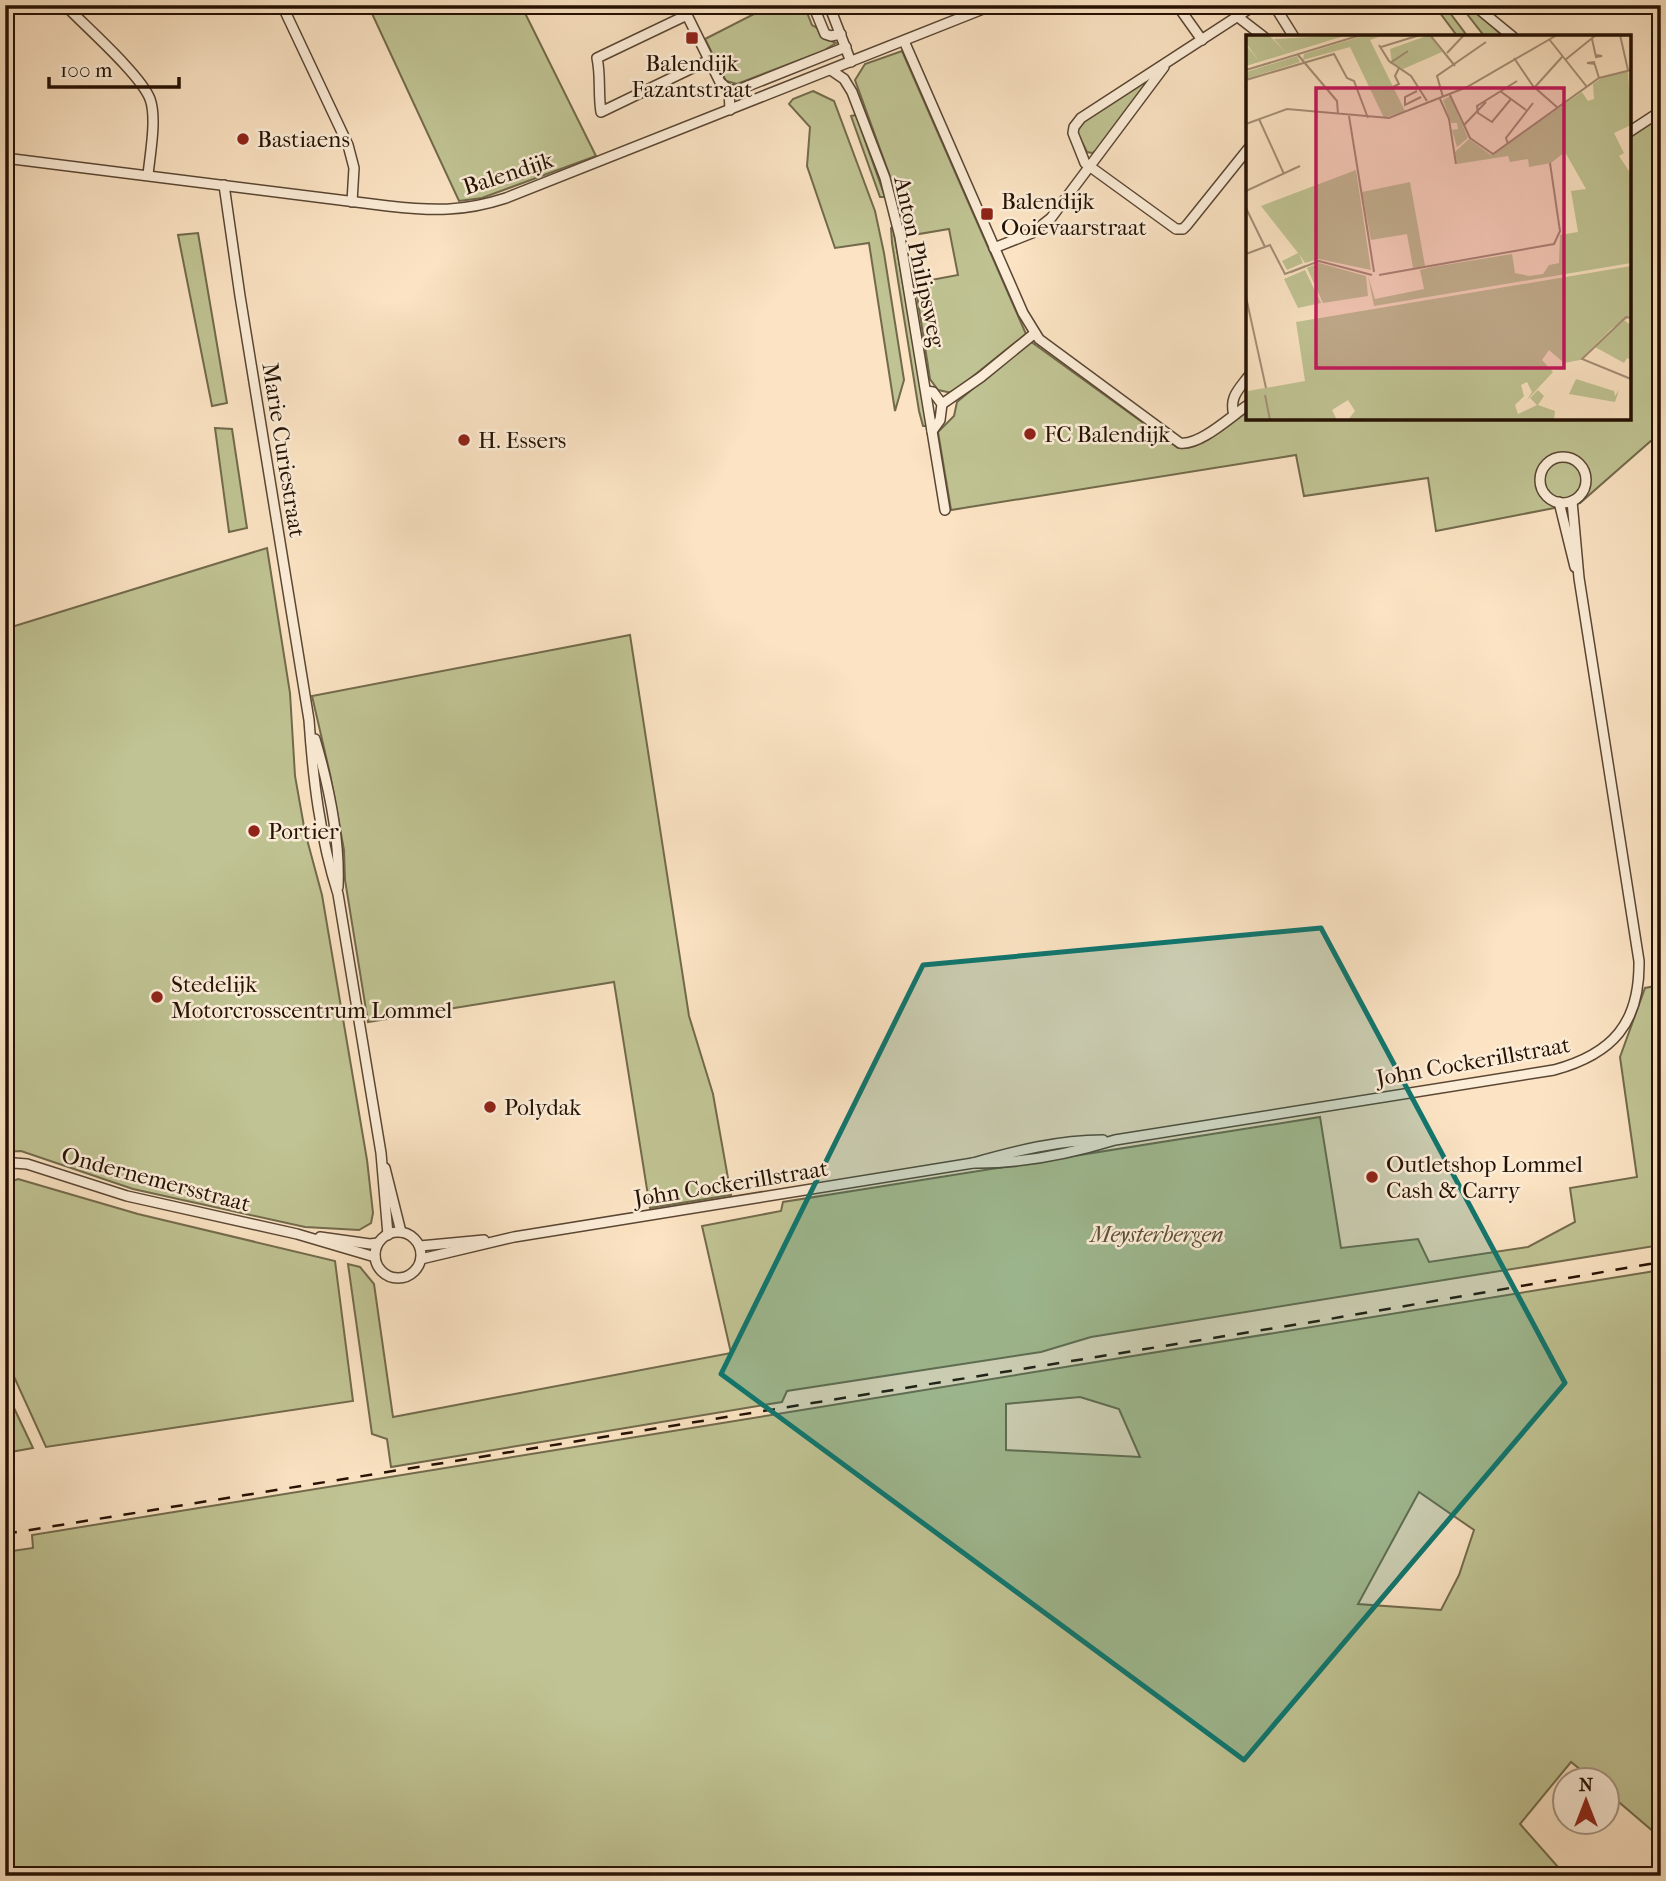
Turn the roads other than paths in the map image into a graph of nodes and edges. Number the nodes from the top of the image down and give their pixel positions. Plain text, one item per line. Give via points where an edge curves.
1 (65, 5) edge
2 (282, 5) edge
3 (682, 5) edge
4 (813, 5) edge
5 (829, 5) edge
6 (993, 5) edge
7 (1177, 5) edge
8 (1255, 5) edge
9 (1274, 5) edge
10 (1474, 5) edge
11 (687, 15) junction
12 (1238, 16) junction
13 (841, 34) junction
14 (1262, 35) edge
15 (1293, 35) edge
16 (1511, 35) edge
17 (1202, 40) junction
18 (904, 41) junction
19 (846, 47) junction
20 (709, 60) junction
21 (852, 62) junction
22 (1168, 62) junction
23 (831, 70) junction
24 (729, 90) junction
25 (730, 110) junction
26 (1661, 111) edge
27 (1631, 131) edge
28 (1246, 151) edge
29 (5, 158) edge
30 (1090, 167) junction
31 (148, 175) junction
32 (224, 185) junction
33 (352, 202) junction
34 (995, 248) junction
35 (1035, 333) junction
36 (1246, 380) edge
37 (926, 391) junction
38 (942, 404) junction
39 (1246, 406) edge
40 (1234, 415) junction
41 (932, 431) junction
42 (1572, 501) junction
43 (1559, 502) junction
44 (945, 510) dead end
45 (1579, 578) junction
46 (381, 1153) junction
47 (5, 1167) edge
48 (401, 1232) junction
49 (297, 1234) junction
50 (388, 1234) junction
51 (496, 1240) junction
52 (379, 1243) junction
53 (419, 1246) junction
54 (375, 1257) junction
55 (421, 1259) junction

1 - 31 street via 138,80 150,99
2 - 33 street via 352,156
3 - 11 street
4 - 13 street via 825,34
5 - 13 street
6 - 18 street, Balendijk
7 - 17 street
8 - 12 street
9 - 15 street
10 - 16 street
11 - 20 street
11 - 20 street via 597,58 601,112
12 - 14 street
12 - 17 street
13 - 19 street
17 - 22 street
18 - 21 street, Balendijk
18 - 34 street
19 - 21 street
19 - 24 street
20 - 24 street
21 - 23 street, Balendijk
22 - 30 street
22 - 30 street via 1077,122 1074,140
23 - 25 street, Balendijk
23 - 37 street, Anton Philipsweg via 852,92 885,178 900,237
24 - 25 street
25 - 33 street, Balendijk via 474,208 427,211
26 - 27 street
28 - 30 street via 1183,229 1169,225
29 - 31 street, Balendijk
30 - 34 street via 1044,225
31 - 32 street, Balendijk
32 - 33 street, Balendijk
32 - 46 street, Marie Curiestraat via 309,720 314,777
34 - 35 street
35 - 38 street
35 - 40 street via 1180,443 1191,443
36 - 40 street via 1233,396
37 - 38 street via 933,392
37 - 41 street, Anton Philipsweg
38 - 41 street, Anton Philipsweg via 940,420
39 - 40 street
41 - 44 street, Anton Philipsweg
42 - 43 street
42 - 43 street, John Cockerillstraat via 1584,490 1585,473 1576,461 1562,457 1548,463 1540,475 1546,496
42 - 45 street, John Cockerillstraat
43 - 45 street, John Cockerillstraat
45 - 51 street, John Cockerillstraat via 1639,961 1637,993 1626,1023 1617,1038 1590,1058 1555,1070 1115,1140 1077,1140 973,1163
46 - 48 street
46 - 50 street
47 - 49 street, Ondernemersstraat via 27,1164 142,1200
48 - 50 street
48 - 53 street
49 - 52 street, Ondernemersstraat
49 - 54 street, Ondernemersstraat
50 - 52 street
51 - 53 street, John Cockerillstraat
51 - 55 street, John Cockerillstraat
52 - 54 street
53 - 55 street
54 - 55 street via 381,1270 394,1278 415,1272

